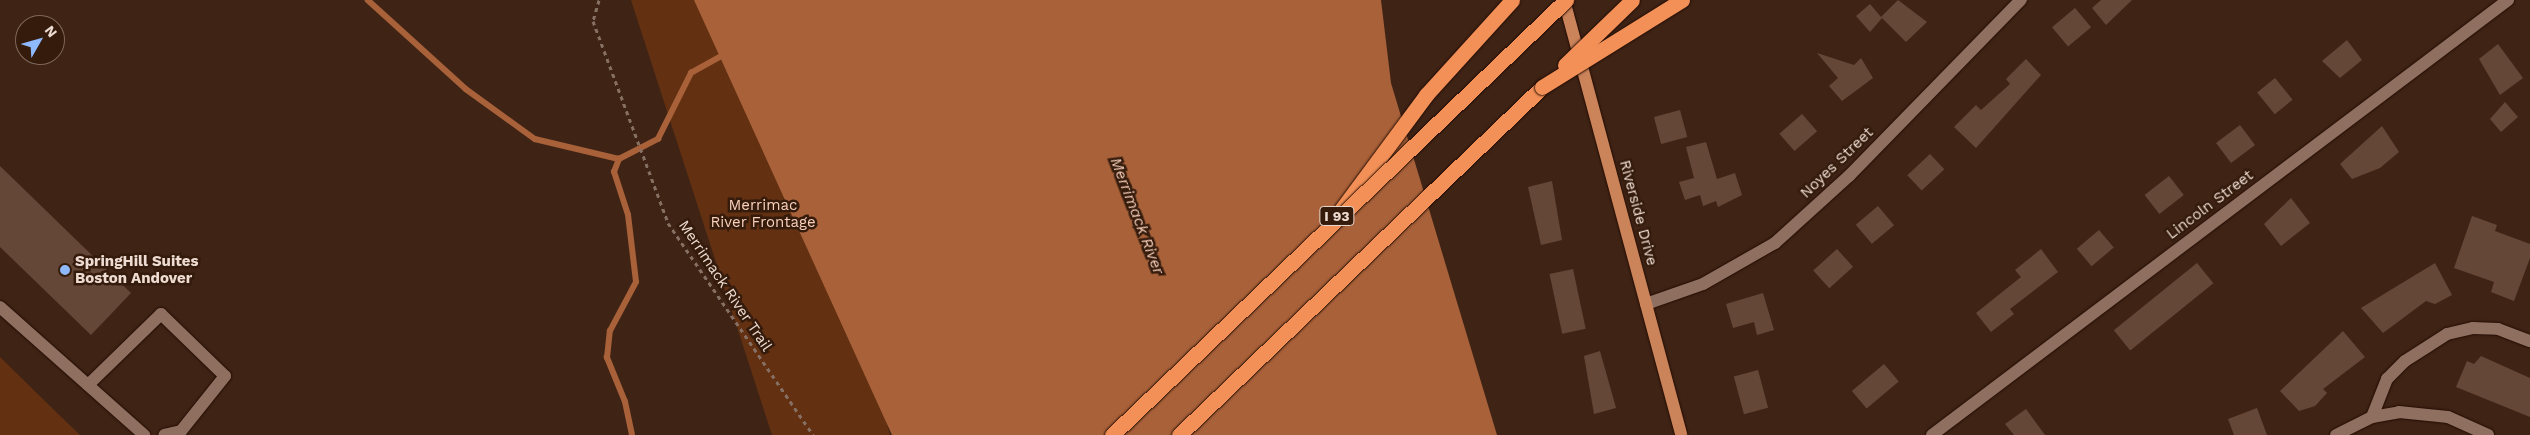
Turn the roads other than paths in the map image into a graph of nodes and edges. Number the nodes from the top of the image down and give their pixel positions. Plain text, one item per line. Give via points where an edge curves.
1 (1512, 0) edge
2 (1565, 0) edge
3 (1632, 0) edge
4 (1682, 0) edge
5 (2021, 0) edge
6 (2508, 0) edge
7 (1542, 87) junction
8 (1334, 218) junction
9 (1646, 304) junction
10 (0, 307) edge
11 (2530, 341) edge
12 (88, 386) junction
13 (2372, 417) junction
14 (144, 435) edge
15 (164, 435) edge
16 (1112, 435) edge
17 (1179, 435) edge
18 (1681, 435) edge
19 (1932, 435) edge
20 (2336, 435) edge
21 (2488, 435) edge

1 - 8 highway via 1426,95
2 - 8 highway, I 93, bridge
2 - 9 main road, Riverside Drive
3 - 7 highway, bridge
4 - 7 highway, bridge
5 - 9 street, Noyes Street via 1849,176 1776,243 1702,284
6 - 19 street, Lincoln Street
7 - 17 highway
8 - 16 highway, I 93, bridge
9 - 18 main road, Riverside Drive
10 - 12 street
11 - 13 street via 2498,329 2447,334 2387,378
12 - 14 street
12 - 15 street via 161,314 225,376 181,431
13 - 20 street
13 - 21 street via 2423,412 2448,416

